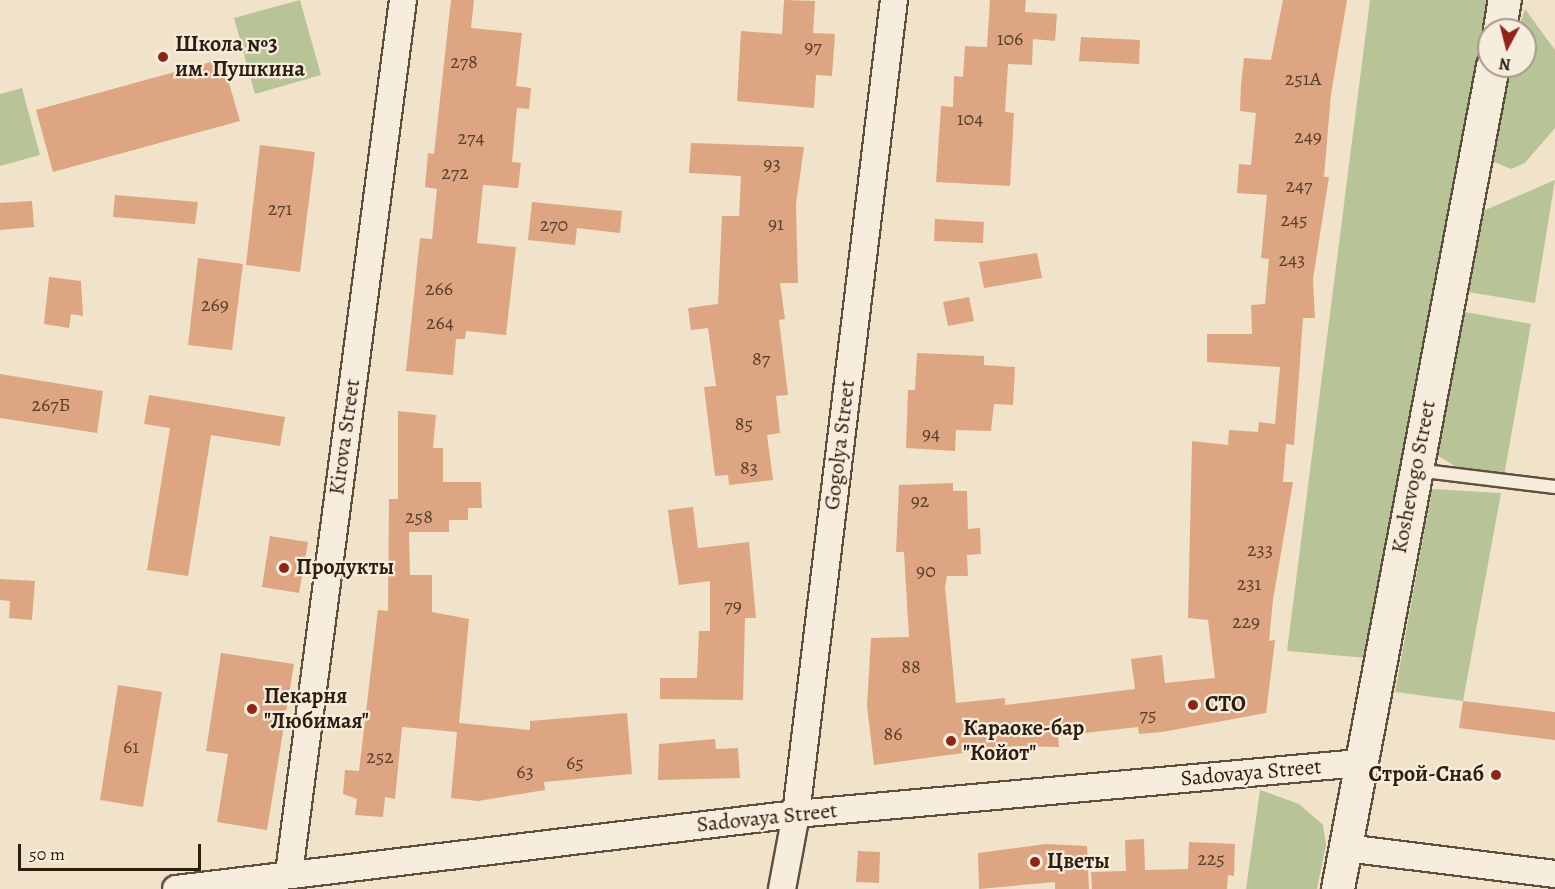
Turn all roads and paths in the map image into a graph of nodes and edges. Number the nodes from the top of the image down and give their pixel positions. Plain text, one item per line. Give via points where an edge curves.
1 (403, 0) edge
2 (894, 0) edge
3 (1505, 0) edge
4 (1502, 18) edge
5 (1491, 78) edge
6 (1416, 470) junction
7 (1555, 487) edge
8 (1360, 763) junction
9 (796, 814) junction
10 (1346, 848) junction
11 (1555, 874) edge
12 (277, 879) edge
13 (176, 889) edge
14 (782, 889) edge
15 (1338, 889) edge

1 - 12 street, Kirova Street
2 - 9 street, Gogolya Street
3 - 4 street
5 - 6 street, Koshevogo Street
6 - 7 lane
6 - 8 street, Koshevogo Street
8 - 9 street, Sadovaya Street
8 - 10 street, Koshevogo Street
9 - 12 street, Sadovaya Street
9 - 14 street, Gogolya Street
10 - 11 street
10 - 15 street, Koshevogo Street
12 - 13 street, Sadovaya Street

